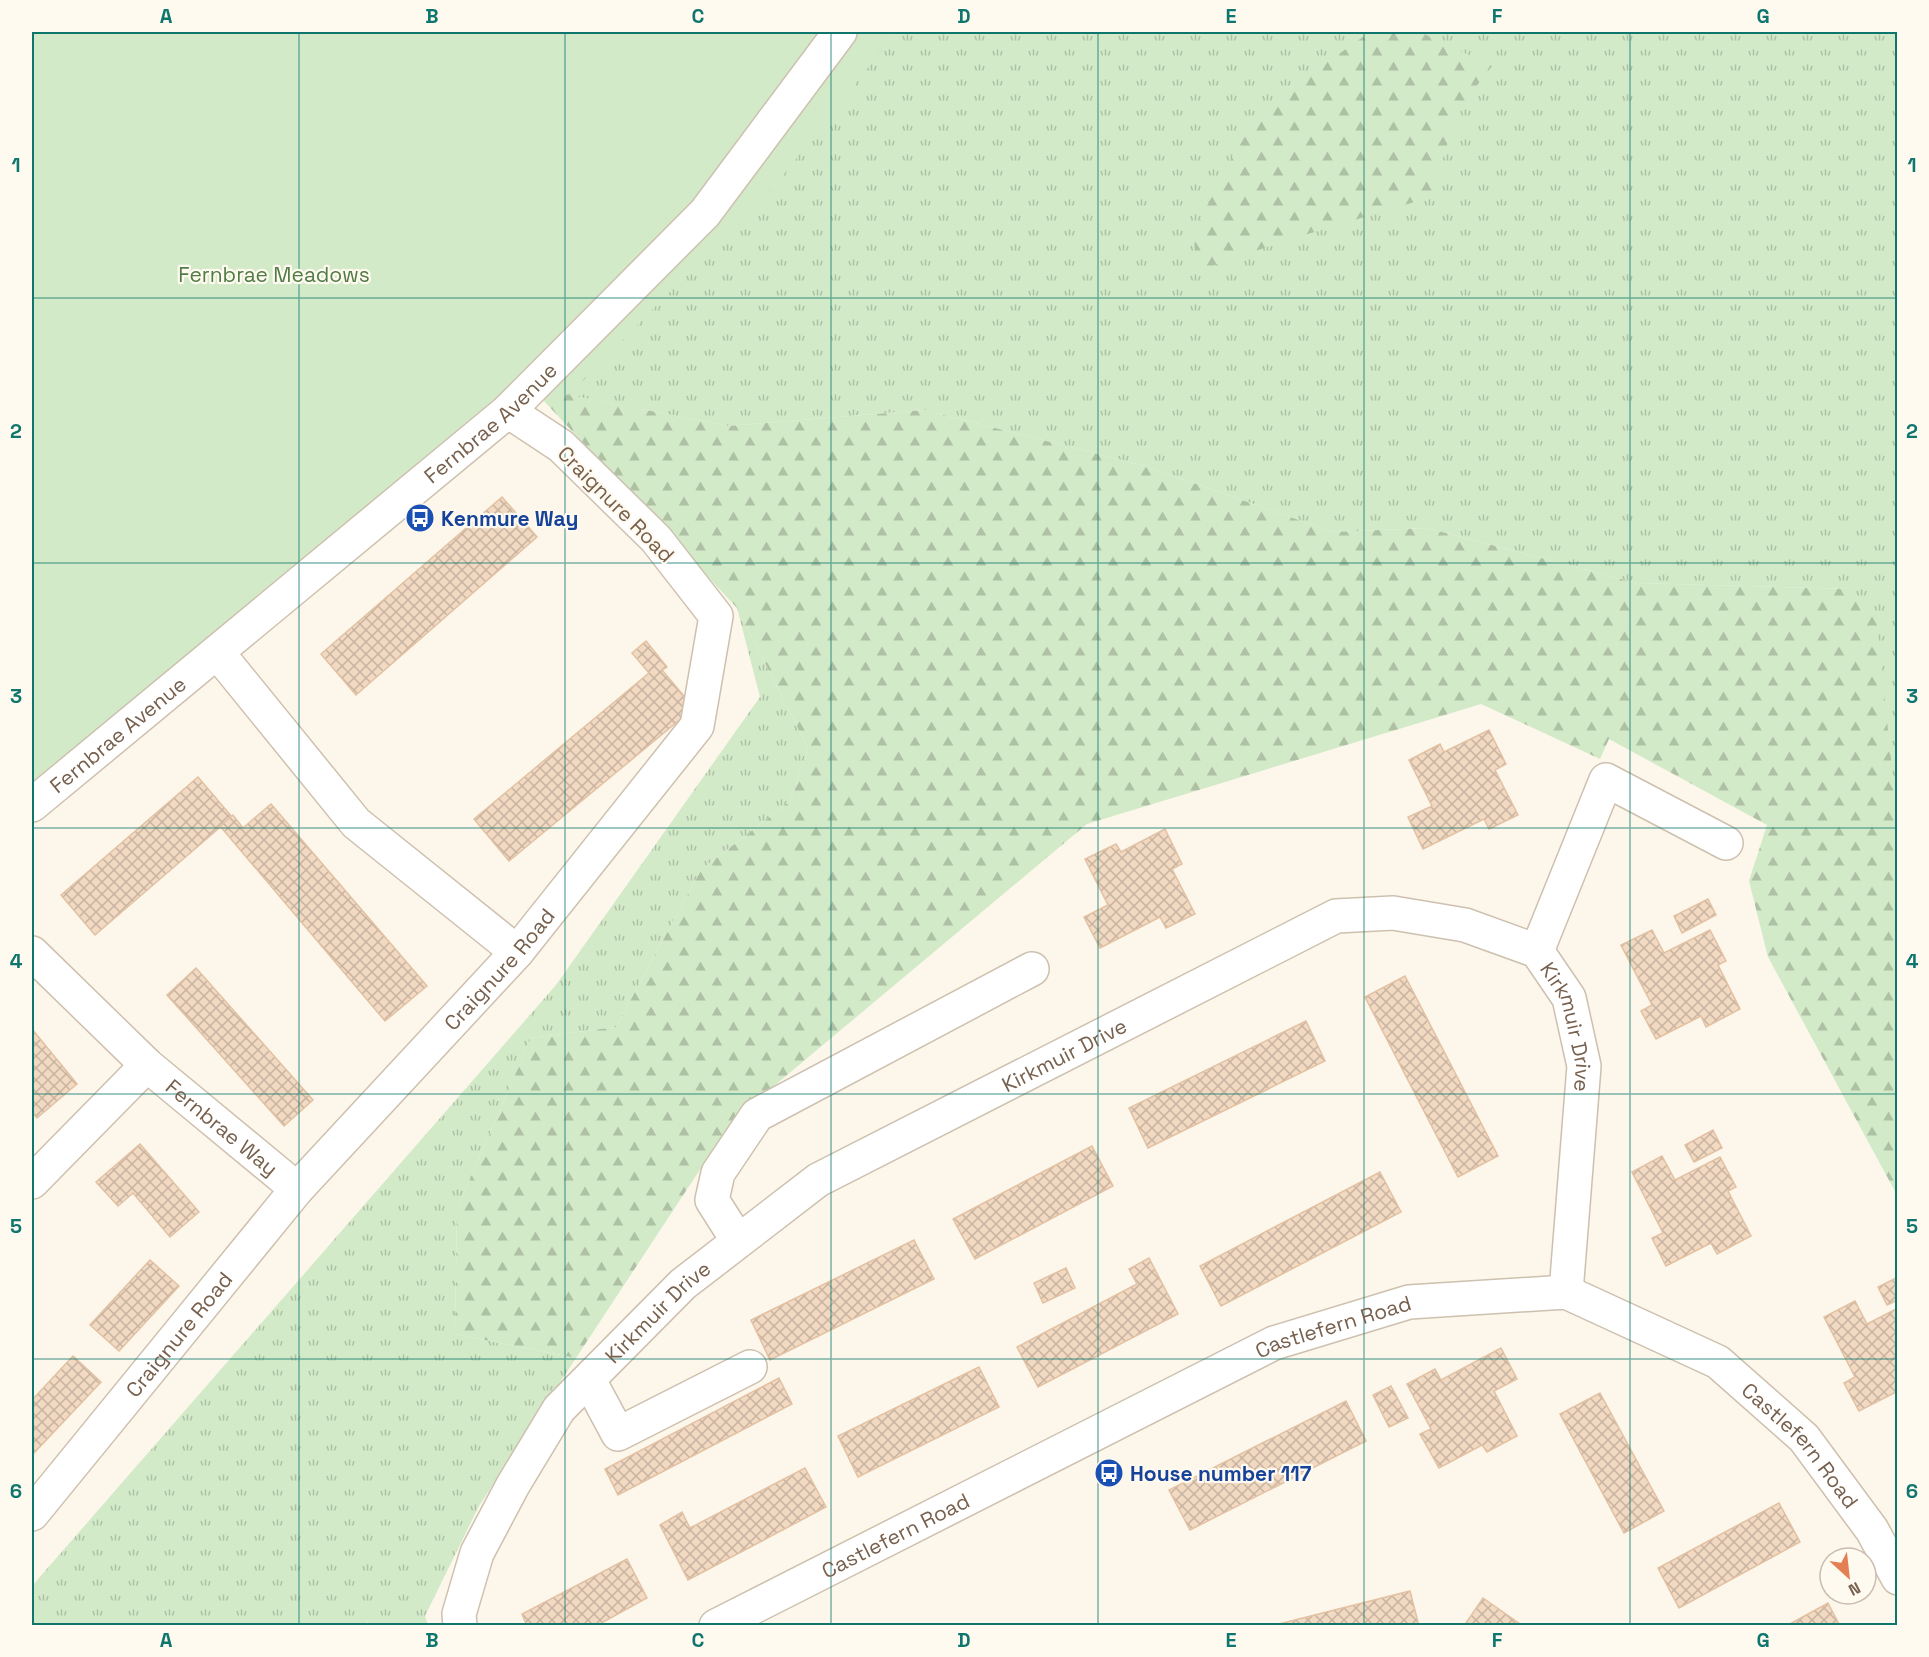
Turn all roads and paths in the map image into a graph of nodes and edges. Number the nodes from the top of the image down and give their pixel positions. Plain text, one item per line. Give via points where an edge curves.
1 (840, 32) edge
2 (508, 411) junction
3 (217, 652) junction
4 (32, 805) edge
5 (1726, 843) dead end
6 (1537, 951) junction
7 (517, 952) junction
8 (32, 953) edge
9 (1032, 969) dead end
10 (147, 1065) junction
11 (32, 1182) edge
12 (297, 1189) junction
13 (738, 1241) junction
14 (1566, 1292) junction
15 (750, 1367) dead end
16 (589, 1380) junction
17 (32, 1514) edge
18 (1898, 1578) edge
19 (460, 1626) edge
20 (716, 1626) edge

1 - 2 street, Fernbrae Avenue via 705,213
2 - 3 street, Fernbrae Avenue
2 - 7 street, Craignure Road via 561,446 656,539 716,616 697,726
3 - 4 street, Fernbrae Avenue
3 - 7 street via 356,823
5 - 6 street via 1606,780
6 - 13 street, Kirkmuir Drive via 1465,925 1393,913 1336,916 818,1180
6 - 14 street, Kirkmuir Drive via 1569,998 1584,1066
7 - 12 street, Craignure Road
8 - 10 street, Fernbrae Way
9 - 13 street via 757,1114 718,1173 712,1200
10 - 11 street, Fernbrae Way
10 - 12 street, Fernbrae Way
12 - 17 street, Craignure Road
13 - 16 street, Kirkmuir Drive via 683,1284
14 - 18 street, Castlefern Road via 1718,1362 1804,1438 1872,1530
14 - 20 street, Castlefern Road via 1409,1302 1274,1343
15 - 16 street via 618,1434
16 - 19 street, Kirkmuir Drive via 559,1409 482,1543 459,1614

